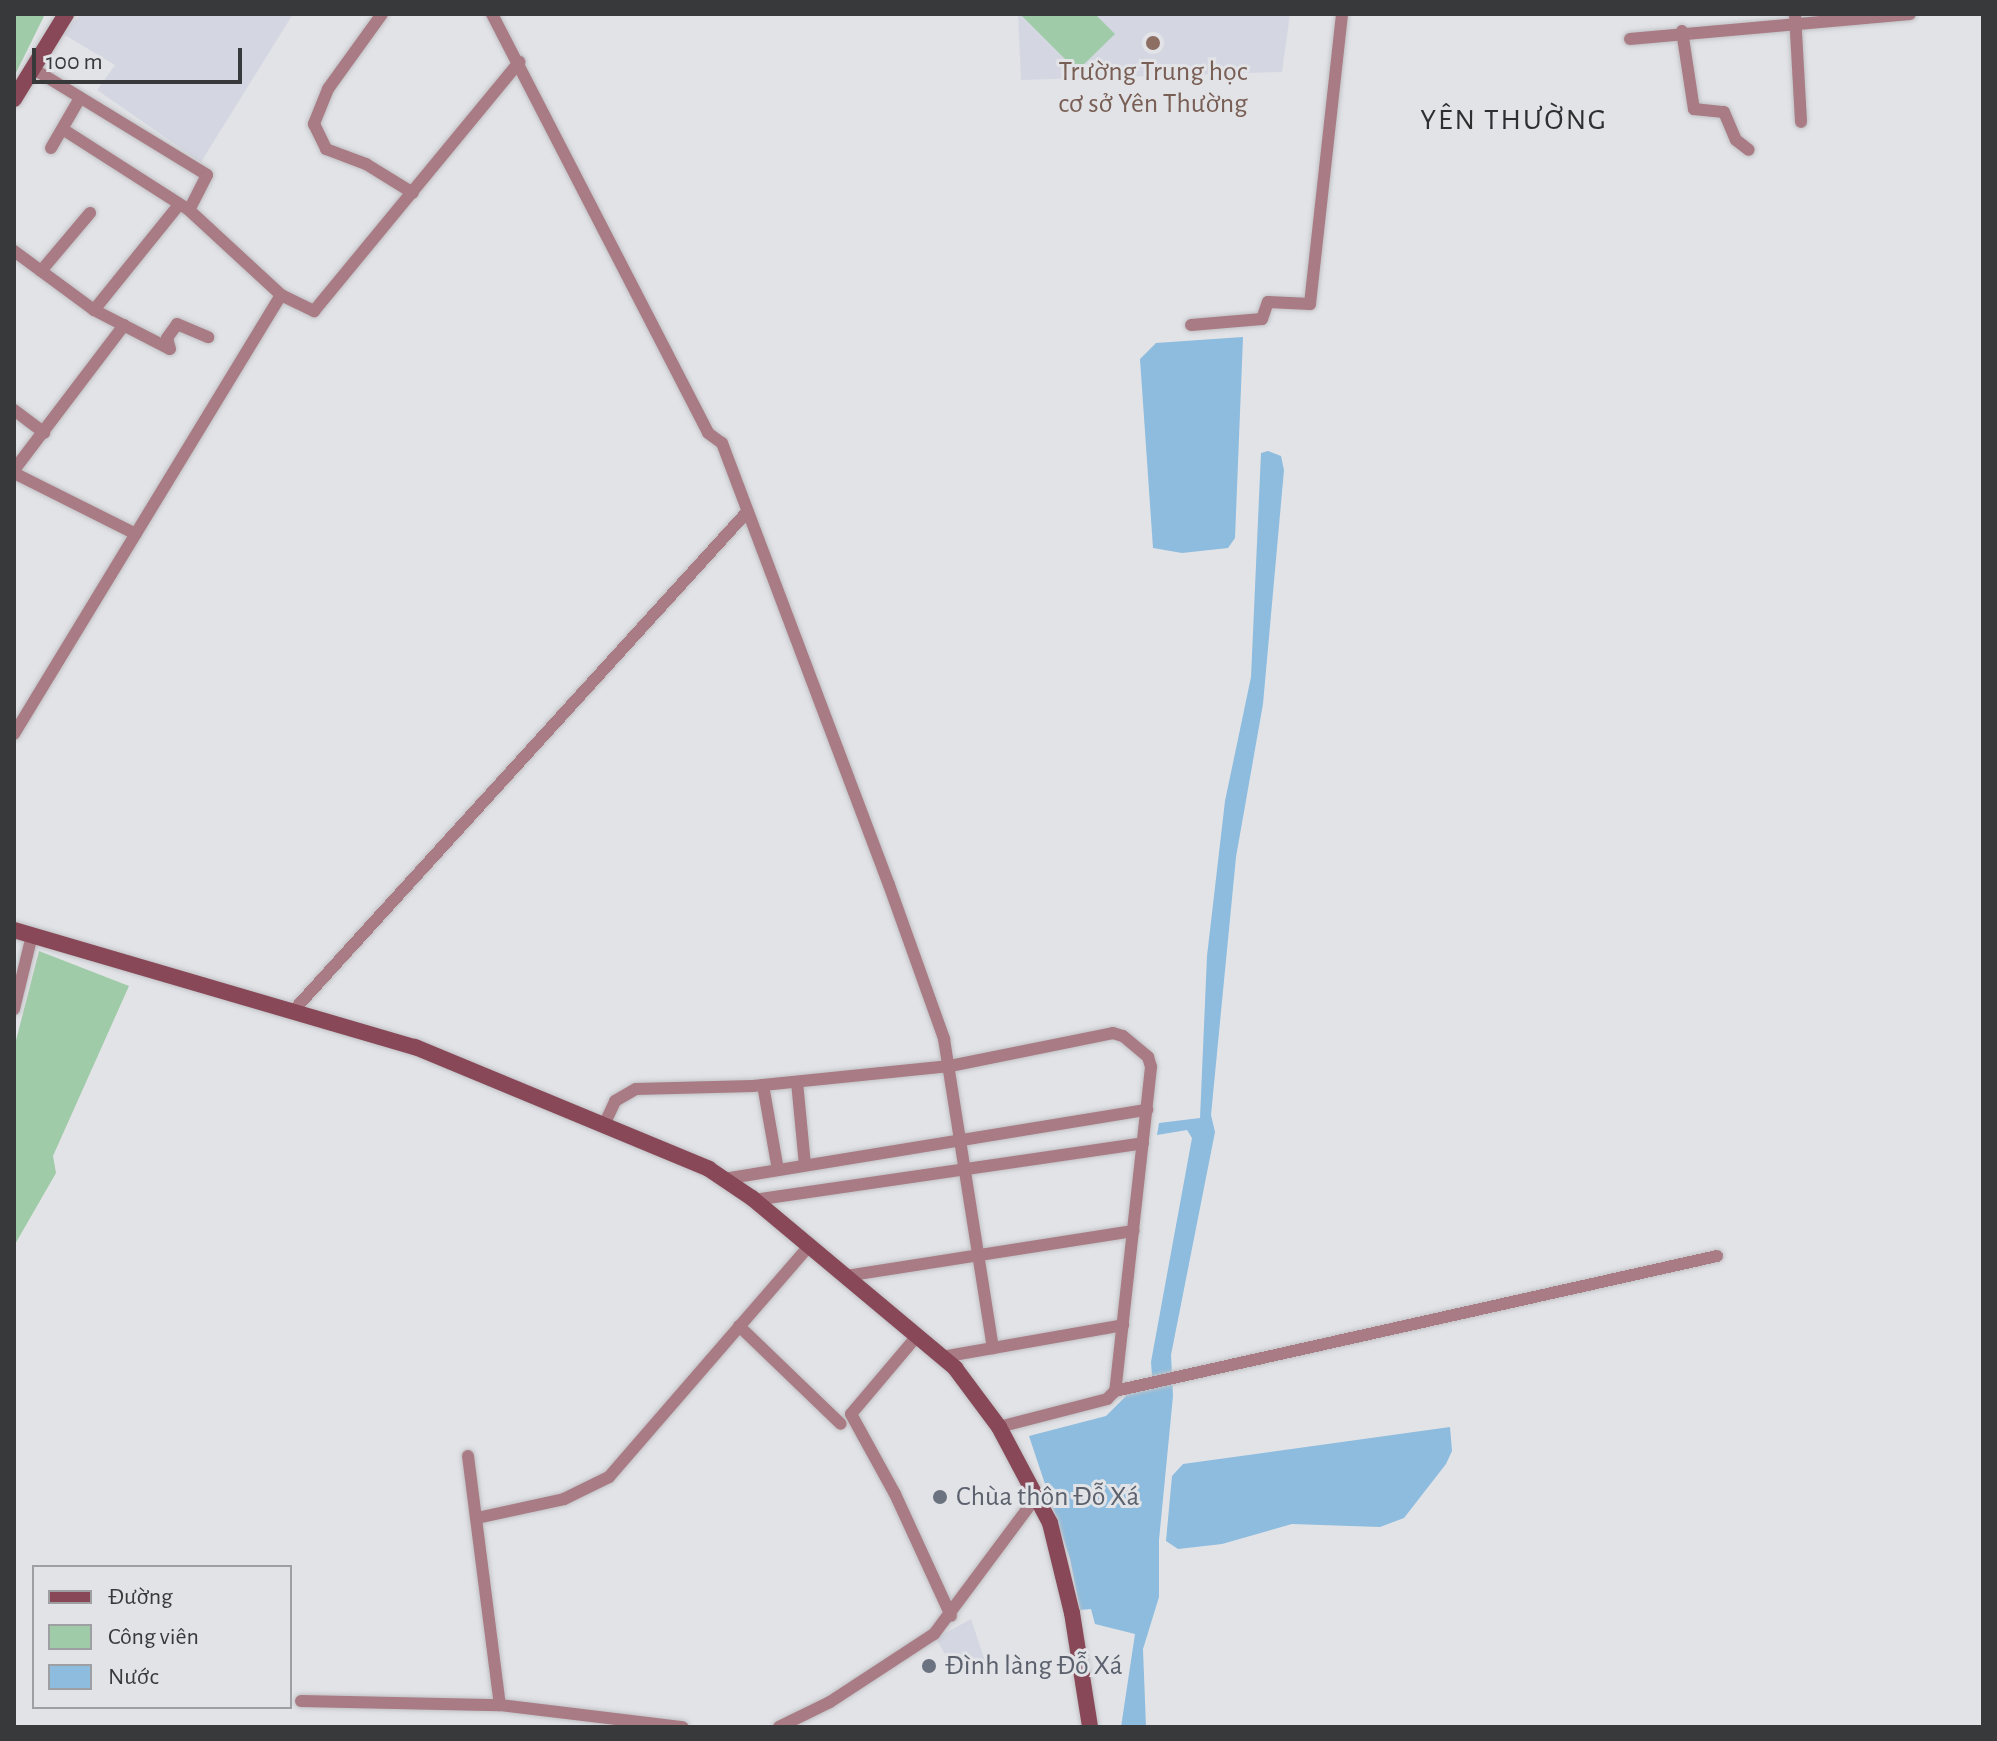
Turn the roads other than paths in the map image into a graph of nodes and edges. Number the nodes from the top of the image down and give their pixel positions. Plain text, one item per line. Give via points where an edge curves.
1 (66, 14) edge
2 (382, 14) edge
3 (492, 14) edge
4 (1342, 14) edge
5 (1910, 14) edge
6 (1795, 20) edge
7 (1682, 31) junction
8 (1630, 39) dead end
9 (519, 62) junction
10 (32, 68) junction
11 (80, 98) junction
12 (14, 99) edge
13 (1801, 122) dead end
14 (64, 130) junction
15 (51, 148) dead end
16 (1749, 150) dead end
17 (413, 193) junction
18 (183, 208) junction
19 (90, 213) dead end
20 (18, 254) edge
21 (14, 270) edge
22 (41, 271) junction
23 (281, 295) junction
24 (94, 310) junction
25 (124, 325) junction
26 (1191, 325) dead end
27 (208, 337) dead end
28 (14, 410) edge
29 (44, 433) junction
30 (14, 472) edge
31 (747, 512) junction
32 (136, 534) junction
33 (14, 734) edge
34 (14, 930) edge
35 (32, 935) junction
36 (14, 1009) edge
37 (293, 1011) junction
38 (950, 1066) junction
39 (797, 1082) junction
40 (763, 1085) junction
41 (1147, 1110) junction
42 (604, 1125) junction
43 (962, 1139) junction
44 (1143, 1143) junction
45 (805, 1165) junction
46 (967, 1168) junction
47 (778, 1170) junction
48 (724, 1179) junction
49 (754, 1200) junction
50 (1133, 1231) junction
51 (809, 1246) junction
52 (979, 1255) junction
53 (1717, 1256) dead end
54 (846, 1276) junction
55 (1123, 1325) junction
56 (739, 1326) junction
57 (917, 1336) junction
58 (993, 1348) junction
59 (942, 1357) junction
60 (1115, 1391) junction
61 (841, 1424) dead end
62 (999, 1427) junction
63 (468, 1456) dead end
64 (1037, 1496) junction
65 (477, 1518) junction
66 (951, 1616) junction
67 (301, 1701) dead end
68 (500, 1705) junction
69 (683, 1727) edge
70 (779, 1727) edge
71 (1090, 1727) edge

1 - 10 main road
2 - 17 street via 328,89 314,124 326,149 366,164
3 - 9 street
4 - 26 street via 1310,304 1268,302 1262,319
5 - 6 street
6 - 7 street
6 - 13 street
7 - 8 street
7 - 16 street via 1694,109 1724,112 1736,140
9 - 17 street
9 - 31 street via 708,433 722,443
10 - 11 street
10 - 12 main road
11 - 14 street
11 - 18 street via 207,175
14 - 15 street
14 - 18 street
17 - 23 street via 314,311
18 - 23 street
18 - 24 street
19 - 22 street
20 - 21 street
20 - 22 street
22 - 24 street
23 - 32 street
24 - 25 street
25 - 27 street via 170,349 167,338 177,324
25 - 29 street
28 - 29 street
29 - 30 street
30 - 32 street
31 - 37 street
31 - 38 street via 889,885
32 - 33 street
34 - 35 main road
35 - 36 street
35 - 37 main road
37 - 42 main road via 415,1047
38 - 39 street
38 - 41 street via 1113,1033 1148,1057
38 - 43 street
39 - 40 street
39 - 45 street
40 - 42 street via 636,1089 615,1101
40 - 47 street
41 - 43 street
41 - 44 street
42 - 48 main road
43 - 45 street
43 - 46 street
44 - 46 street
44 - 50 street
45 - 47 street
46 - 49 street
46 - 52 street
47 - 48 street
48 - 49 main road
49 - 51 main road
50 - 52 street
50 - 55 street
51 - 54 main road
51 - 56 street
52 - 54 street
52 - 58 street
53 - 60 street
54 - 57 main road
55 - 58 street
55 - 60 street
56 - 61 street
56 - 65 street via 609,1477 564,1499
57 - 59 main road
57 - 66 street via 851,1414
58 - 59 street
59 - 62 main road
60 - 62 street via 1107,1399
62 - 64 main road
63 - 65 street
64 - 66 street
64 - 71 main road via 1050,1523 1072,1613
65 - 68 street
66 - 70 street via 934,1634 830,1702
67 - 68 street
68 - 69 street

